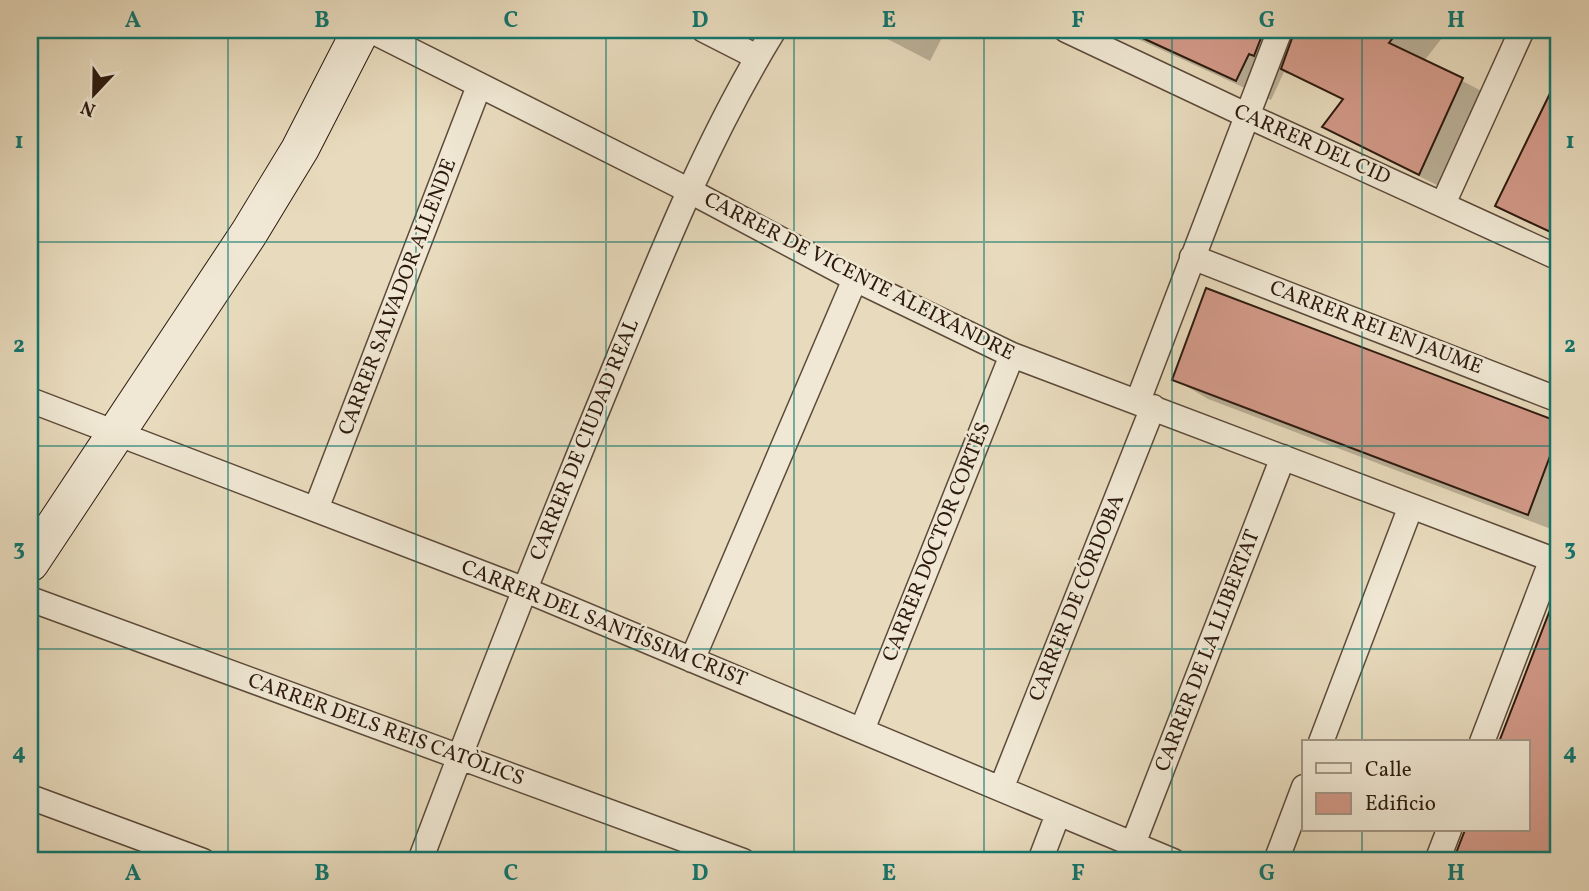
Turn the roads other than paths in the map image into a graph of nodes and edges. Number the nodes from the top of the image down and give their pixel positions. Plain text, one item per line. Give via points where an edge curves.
1 (361, 30) edge
2 (370, 30) edge
3 (704, 30) edge
4 (774, 30) edge
5 (1066, 30) edge
6 (1280, 30) edge
7 (1515, 32) edge
8 (757, 57) junction
9 (480, 86) junction
10 (1246, 115) junction
11 (688, 190) junction
12 (1443, 204) junction
13 (1192, 257) junction
14 (1559, 258) edge
15 (855, 279) junction
16 (1012, 355) junction
17 (30, 400) edge
18 (1559, 400) edge
19 (1145, 404) junction
20 (117, 435) junction
21 (1283, 457) junction
22 (1410, 506) junction
23 (316, 509) junction
24 (1555, 561) edge
25 (30, 563) edge
26 (523, 589) junction
27 (30, 599) edge
28 (692, 660) junction
29 (862, 730) junction
30 (1322, 740) edge
31 (1483, 740) edge
32 (459, 757) junction
33 (1001, 789) junction
34 (1302, 792) edge
35 (30, 797) edge
36 (1058, 814) junction
37 (1448, 832) edge
38 (1133, 844) junction
39 (203, 861) edge
40 (421, 861) edge
41 (743, 861) edge
42 (1040, 861) edge
43 (1173, 861) edge
44 (1276, 861) edge
45 (1437, 861) edge

1 - 20 street via 300,149
2 - 9 street, CARRER DE VICENTE ALEIXANDRE
3 - 8 street
4 - 8 street, CARRER DE CIUDAD REAL
5 - 10 street, CARRER DEL CID
6 - 10 street, CARRER DE CÓRDOBA
7 - 12 street
8 - 11 street, CARRER DE CIUDAD REAL
9 - 11 street, CARRER DE VICENTE ALEIXANDRE
9 - 23 street, CARRER SALVADOR ALLENDE
10 - 12 street, CARRER DEL CID
10 - 13 street, CARRER DE CÓRDOBA
11 - 15 street, CARRER DE VICENTE ALEIXANDRE
11 - 26 street, CARRER DE CIUDAD REAL
12 - 14 street, CARRER DEL CID
13 - 18 street, CARRER REI EN JAUME
13 - 19 street, CARRER DE CÓRDOBA
15 - 16 street, CARRER DE VICENTE ALEIXANDRE
15 - 28 street
16 - 19 street, CARRER DE VICENTE ALEIXANDRE
16 - 29 street, CARRER DOCTOR CORTÉS
17 - 20 street, CARRER DEL SANTÍSSIM CRIST
19 - 21 street, CARRER DE VICENTE ALEIXANDRE
19 - 33 street, CARRER DE CÓRDOBA
20 - 23 street, CARRER DEL SANTÍSSIM CRIST
20 - 25 street
21 - 22 street, CARRER DE VICENTE ALEIXANDRE
21 - 38 street, CARRER DE LA LLIBERTAT
22 - 24 street, CARRER DE VICENTE ALEIXANDRE
22 - 30 street
23 - 26 street, CARRER DEL SANTÍSSIM CRIST
24 - 31 street
26 - 28 street, CARRER DEL SANTÍSSIM CRIST
26 - 32 street, CARRER DE CIUDAD REAL
27 - 32 street, CARRER DELS REIS CATÒLICS
28 - 29 street, CARRER DEL SANTÍSSIM CRIST
29 - 33 street, CARRER DEL SANTÍSSIM CRIST
32 - 40 street, CARRER DE CIUDAD REAL
32 - 41 street, CARRER DELS REIS CATÒLICS
33 - 36 street, CARRER DEL SANTÍSSIM CRIST
34 - 44 street
35 - 39 street
36 - 38 street, CARRER DEL SANTÍSSIM CRIST
36 - 42 street
37 - 45 street
38 - 43 street, CARRER DEL SANTÍSSIM CRIST

